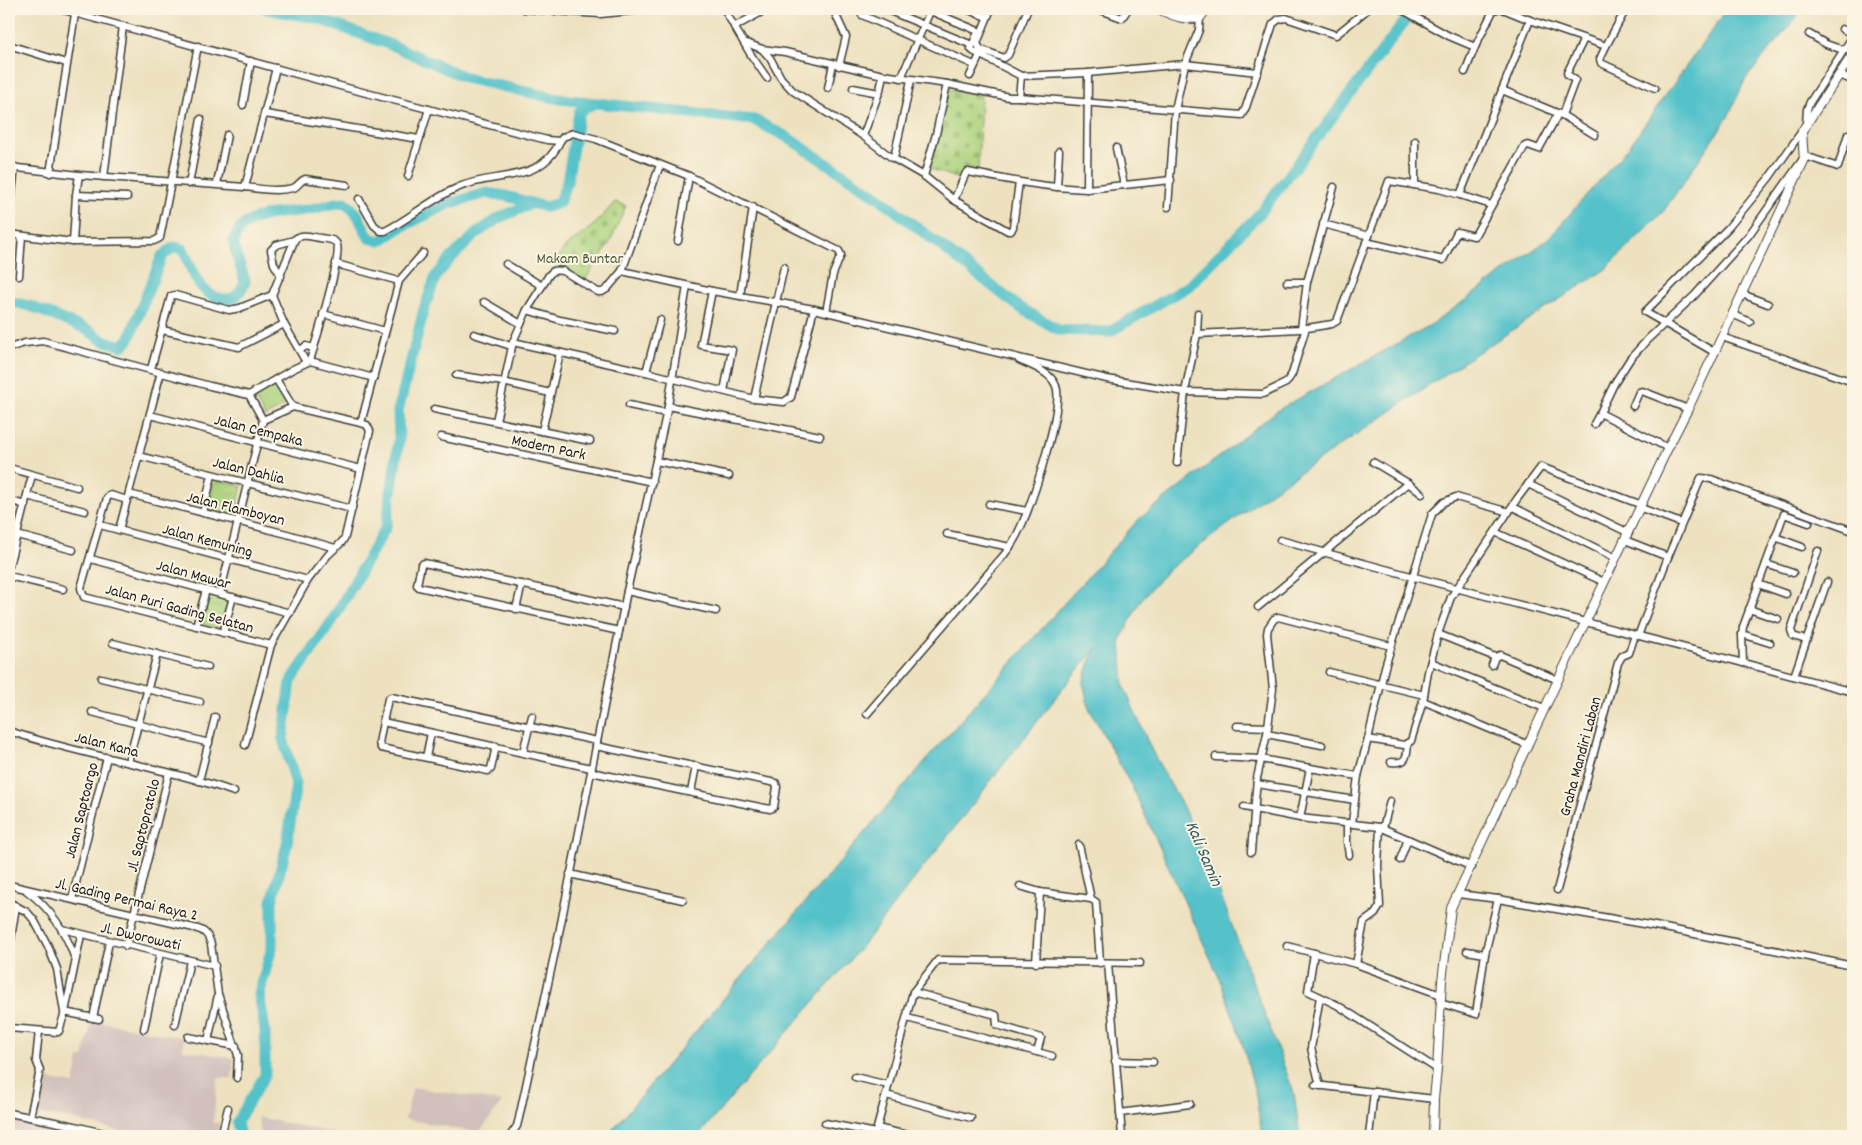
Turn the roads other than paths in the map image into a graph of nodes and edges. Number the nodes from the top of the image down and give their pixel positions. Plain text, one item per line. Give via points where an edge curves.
1 (60, 9) edge
2 (524, 9) edge
3 (652, 9) edge
4 (726, 9) edge
5 (767, 9) edge
6 (833, 9) edge
7 (863, 9) edge
8 (885, 9) edge
9 (929, 9) edge
10 (966, 9) edge
11 (987, 9) edge
12 (991, 9) edge
13 (1028, 9) edge
14 (1098, 9) edge
15 (1128, 9) edge
16 (1157, 9) edge
17 (1207, 9) edge
18 (1368, 9) edge
19 (1401, 9) edge
20 (1497, 9) edge
21 (1503, 9) edge
22 (1508, 9) edge
23 (1626, 9) edge
24 (75, 14) junction
25 (984, 16) junction
26 (1200, 18) junction
27 (1530, 20) junction
28 (924, 25) junction
29 (123, 26) junction
30 (734, 27) junction
31 (1842, 29) dead end
32 (978, 30) junction
33 (1809, 34) dead end
34 (1853, 35) edge
35 (1584, 39) junction
36 (918, 40) junction
37 (744, 42) junction
38 (9, 44) edge
39 (972, 45) junction
40 (198, 46) junction
41 (1606, 46) junction
42 (1853, 46) edge
43 (1475, 47) junction
44 (762, 49) junction
45 (1843, 50) junction
46 (1853, 54) edge
47 (980, 55) junction
48 (251, 61) junction
49 (66, 63) junction
50 (1186, 64) junction
51 (836, 65) junction
52 (974, 65) junction
53 (276, 68) junction
54 (1258, 72) junction
55 (1464, 72) dead end
56 (1088, 73) junction
57 (883, 75) junction
58 (1840, 75) junction
59 (970, 76) dead end
60 (1021, 76) junction
61 (767, 78) dead end
62 (901, 78) junction
63 (911, 80) junction
64 (1853, 81) edge
65 (947, 84) junction
66 (828, 88) dead end
67 (853, 88) dead end
68 (1655, 88) dead end
69 (1502, 90) junction
70 (879, 93) junction
71 (1018, 97) junction
72 (1087, 103) junction
73 (243, 105) dead end
74 (429, 109) junction
75 (1175, 110) junction
76 (265, 114) junction
77 (1560, 114) junction
78 (201, 119) dead end
79 (9, 120) edge
80 (1804, 128) junction
81 (9, 132) edge
82 (1848, 134) dead end
83 (227, 135) dead end
84 (1595, 135) dead end
85 (863, 136) junction
86 (419, 138) junction
87 (560, 141) junction
88 (1415, 141) dead end
89 (1116, 148) dead end
90 (1059, 150) dead end
91 (1805, 154) junction
92 (894, 158) junction
93 (660, 165) junction
94 (12, 167) edge
95 (50, 173) junction
96 (79, 176) junction
97 (408, 176) dead end
98 (689, 176) junction
99 (924, 176) junction
100 (104, 177) junction
101 (1171, 180) junction
102 (171, 182) junction
103 (1019, 182) junction
104 (188, 184) junction
105 (217, 184) junction
106 (347, 185) dead end
107 (1124, 185) junction
108 (1415, 185) junction
109 (245, 187) junction
110 (1057, 187) junction
111 (1334, 187) dead end
112 (1087, 189) junction
113 (76, 194) junction
114 (1460, 195) junction
115 (127, 197) dead end
116 (359, 199) dead end
117 (954, 200) junction
118 (1490, 205) junction
119 (753, 207) junction
120 (1168, 207) dead end
121 (9, 218) edge
122 (1323, 224) junction
123 (9, 234) edge
124 (22, 236) junction
125 (1368, 239) junction
126 (294, 240) junction
127 (678, 241) dead end
128 (73, 242) junction
129 (424, 253) dead end
130 (336, 264) junction
131 (506, 264) dead end
132 (784, 267) dead end
133 (622, 271) junction
134 (20, 276) dead end
135 (281, 276) junction
136 (399, 282) junction
137 (1287, 282) dead end
138 (1307, 282) junction
139 (542, 286) junction
140 (687, 286) junction
141 (712, 291) junction
142 (1742, 294) junction
143 (272, 296) junction
144 (740, 296) junction
145 (484, 302) dead end
146 (776, 302) junction
147 (1768, 304) dead end
148 (814, 309) junction
149 (527, 310) junction
150 (826, 312) junction
151 (1198, 313) dead end
152 (323, 314) junction
153 (1732, 314) junction
154 (660, 320) dead end
155 (1750, 322) dead end
156 (284, 324) junction
157 (521, 324) junction
158 (1665, 324) junction
159 (1303, 329) junction
160 (162, 330) junction
161 (385, 331) junction
162 (615, 331) dead end
163 (474, 334) dead end
164 (1197, 334) junction
165 (1722, 337) junction
166 (512, 344) junction
167 (9, 348) edge
168 (314, 348) junction
169 (300, 350) junction
170 (1714, 352) junction
171 (560, 353) junction
172 (1007, 354) junction
173 (308, 361) junction
174 (151, 369) junction
175 (161, 372) junction
176 (646, 372) junction
177 (456, 375) dead end
178 (374, 378) junction
179 (674, 378) junction
180 (276, 379) junction
181 (504, 382) junction
182 (1853, 382) edge
183 (724, 391) junction
184 (1185, 392) junction
185 (550, 393) junction
186 (249, 395) junction
187 (754, 399) junction
188 (629, 405) dead end
189 (1634, 406) dead end
190 (293, 407) junction
191 (434, 409) dead end
192 (1688, 409) junction
193 (667, 410) junction
194 (1600, 413) junction
195 (150, 415) junction
196 (264, 420) junction
197 (496, 421) junction
198 (360, 423) junction
199 (1594, 424) dead end
200 (542, 430) junction
201 (820, 436) dead end
202 (441, 437) dead end
203 (590, 441) dead end
204 (258, 442) junction
205 (1668, 448) junction
206 (139, 456) junction
207 (656, 461) junction
208 (1373, 462) dead end
209 (1177, 463) dead end
210 (9, 468) edge
211 (362, 469) junction
212 (32, 475) junction
213 (212, 475) junction
214 (729, 476) dead end
215 (652, 482) junction
216 (248, 483) junction
217 (1408, 483) junction
218 (1528, 484) junction
219 (77, 487) dead end
220 (1422, 494) dead end
221 (27, 496) junction
222 (128, 497) junction
223 (9, 500) edge
224 (989, 504) dead end
225 (25, 505) junction
226 (1641, 506) junction
227 (352, 509) junction
228 (1511, 509) junction
229 (85, 511) dead end
230 (1027, 511) junction
231 (203, 513) junction
232 (238, 522) junction
233 (1681, 523) junction
234 (1809, 523) dead end
235 (100, 525) junction
236 (119, 530) junction
237 (1853, 531) edge
238 (1495, 532) junction
239 (947, 534) dead end
240 (17, 535) junction
241 (1627, 537) junction
242 (1775, 538) junction
243 (1280, 540) dead end
244 (1010, 547) junction
245 (1802, 547) dead end
246 (335, 548) junction
247 (73, 550) dead end
248 (1322, 552) junction
249 (1818, 552) dead end
250 (1668, 557) junction
251 (1616, 558) junction
252 (91, 559) junction
253 (228, 559) junction
254 (1766, 564) junction
255 (9, 566) edge
256 (1793, 573) dead end
257 (9, 576) edge
258 (1412, 577) junction
259 (308, 580) junction
260 (1604, 582) junction
261 (1827, 582) dead end
262 (522, 584) junction
263 (1758, 584) junction
264 (1457, 588) junction
265 (63, 589) dead end
266 (206, 590) junction
267 (627, 591) junction
268 (220, 594) junction
269 (1786, 594) dead end
270 (233, 597) junction
271 (624, 607) junction
272 (1258, 607) dead end
273 (516, 609) junction
274 (1750, 609) junction
275 (716, 611) dead end
276 (290, 612) junction
277 (1778, 619) dead end
278 (1586, 622) junction
279 (196, 626) junction
280 (619, 631) junction
281 (223, 633) junction
282 (1438, 634) junction
283 (1742, 634) junction
284 (1636, 636) junction
285 (1806, 640) junction
286 (1770, 643) dead end
287 (113, 644) dead end
288 (271, 645) junction
289 (1391, 646) junction
290 (156, 654) junction
291 (1495, 657) junction
292 (1431, 662) junction
293 (1743, 664) junction
294 (1492, 665) dead end
295 (208, 667) dead end
296 (1329, 672) dead end
297 (1794, 676) junction
298 (101, 678) dead end
299 (1558, 680) junction
300 (1381, 685) junction
301 (147, 689) junction
302 (1853, 692) edge
303 (1424, 698) junction
304 (200, 702) dead end
305 (1544, 708) junction
306 (92, 712) dead end
307 (867, 714) dead end
308 (532, 716) dead end
309 (215, 717) dead end
310 (383, 722) junction
311 (138, 723) junction
312 (1237, 726) dead end
313 (529, 727) junction
314 (9, 731) edge
315 (1267, 731) junction
316 (431, 733) junction
317 (1368, 738) junction
318 (210, 743) junction
319 (596, 743) junction
320 (1408, 743) junction
321 (245, 745) dead end
322 (1322, 745) dead end
323 (1528, 745) junction
324 (496, 746) junction
325 (523, 752) junction
326 (1216, 756) dead end
327 (107, 757) junction
328 (426, 757) junction
329 (1261, 759) junction
330 (128, 762) junction
331 (1391, 762) dead end
332 (696, 766) junction
333 (1310, 768) junction
334 (591, 770) junction
335 (169, 773) junction
336 (1358, 776) junction
337 (199, 781) junction
338 (1257, 784) junction
339 (234, 792) dead end
340 (691, 792) junction
341 (1304, 792) junction
342 (1355, 800) junction
343 (1390, 801) dead end
344 (1244, 807) dead end
345 (1254, 808) junction
346 (1300, 818) junction
347 (1350, 823) junction
348 (1382, 827) junction
349 (1408, 839) junction
350 (1079, 845) dead end
351 (1251, 852) dead end
352 (1349, 855) dead end
353 (1400, 860) dead end
354 (1472, 867) junction
355 (570, 874) junction
356 (9, 885) edge
357 (1020, 886) dead end
358 (24, 888) junction
359 (1557, 890) dead end
360 (1040, 892) junction
361 (1458, 894) junction
362 (72, 899) junction
363 (1091, 899) junction
364 (1498, 899) junction
365 (683, 900) dead end
366 (9, 902) edge
367 (16, 906) junction
368 (134, 914) junction
369 (62, 929) junction
370 (81, 935) junction
371 (109, 942) junction
372 (126, 946) junction
373 (1287, 946) dead end
374 (9, 951) edge
375 (1467, 951) dead end
376 (1314, 952) junction
377 (160, 954) junction
378 (1485, 954) junction
379 (76, 960) junction
380 (190, 961) junction
381 (1036, 963) junction
382 (1100, 963) junction
383 (1108, 963) junction
384 (1140, 963) dead end
385 (1356, 964) junction
386 (215, 966) junction
387 (1853, 966) edge
388 (1300, 990) dead end
389 (1308, 991) junction
390 (913, 992) junction
391 (218, 994) junction
392 (1320, 997) junction
393 (1441, 999) junction
394 (65, 1012) junction
395 (907, 1018) junction
396 (175, 1025) dead end
397 (9, 1028) edge
398 (144, 1029) dead end
399 (39, 1031) junction
400 (188, 1037) dead end
401 (208, 1041) junction
402 (236, 1046) junction
403 (1037, 1052) junction
404 (1052, 1056) dead end
405 (1115, 1061) junction
406 (1153, 1062) dead end
407 (1438, 1069) junction
408 (855, 1077) dead end
409 (236, 1078) dead end
410 (888, 1084) junction
411 (1374, 1091) junction
412 (886, 1095) junction
413 (1434, 1099) junction
414 (1190, 1104) dead end
415 (228, 1108) dead end
416 (9, 1112) edge
417 (1120, 1113) junction
418 (30, 1117) junction
419 (971, 1118) dead end
420 (824, 1124) dead end
421 (876, 1133) edge
422 (116, 1136) edge
423 (222, 1136) edge
424 (510, 1136) edge
425 (911, 1136) edge
426 (1122, 1136) edge
427 (1369, 1136) edge
428 (1433, 1136) edge

1 - 24 street
2 - 3 street via 600,14
4 - 30 street
5 - 30 street
6 - 51 street via 846,37
7 - 36 street via 862,15
8 - 28 street
9 - 28 street
9 - 32 street
10 - 25 street
11 - 25 street
12 - 13 street via 977,43 980,49 1004,58
14 - 15 street via 1122,18
16 - 26 street via 1183,19
17 - 26 street
18 - 54 street via 1336,35 1279,18 1273,24
19 - 43 street
20 - 43 street
21 - 27 street
22 - 27 street
23 - 41 street
24 - 29 street
24 - 49 street
25 - 32 street
26 - 50 street via 1199,30
27 - 35 street
27 - 69 street
28 - 36 street
28 - 39 street
29 - 40 street
29 - 100 street
30 - 37 street
31 - 34 street
32 - 39 street
33 - 45 street
34 - 45 street
35 - 41 street
35 - 77 street via 1568,73 1575,80
36 - 52 street
36 - 62 street
37 - 44 street
37 - 61 street
38 - 49 street
39 - 47 street via 971,50
40 - 48 street
40 - 102 street
41 - 68 street via 1601,63
42 - 45 street
43 - 55 street
44 - 51 street
44 - 85 street via 793,92
45 - 80 street via 1810,102
46 - 58 street
47 - 52 street
47 - 60 street
48 - 53 street
48 - 73 street
49 - 95 street
50 - 54 street
50 - 56 street
50 - 75 street
51 - 57 street
51 - 66 street
52 - 59 street
53 - 74 street
53 - 76 street
54 - 75 street via 1242,115
56 - 60 street
56 - 72 street
57 - 62 street
57 - 70 street
58 - 64 street
58 - 80 street
60 - 71 street
62 - 63 street
63 - 65 street
63 - 92 street
65 - 71 street
65 - 99 street
67 - 70 street
69 - 77 street
69 - 114 street
70 - 85 street
71 - 72 street
72 - 75 street
72 - 112 street
74 - 86 street
74 - 87 street
75 - 101 street
76 - 86 street
76 - 109 street
77 - 84 street
77 - 118 street via 1539,149 1525,146
78 - 104 street
79 - 81 street
80 - 91 street
80 - 158 street via 1728,228 1645,312
82 - 91 street via 1838,167
83 - 105 street
85 - 92 street
86 - 97 street
87 - 93 street via 573,133
87 - 116 street via 553,154 536,168 459,187 385,231 374,225
88 - 108 street
89 - 107 street
90 - 110 street
91 - 142 street
91 - 158 street via 1750,235
92 - 99 street
93 - 98 street
93 - 133 street
94 - 95 street
94 - 121 street
95 - 96 street
96 - 100 street
96 - 113 street
98 - 119 street
98 - 127 street
99 - 117 street
100 - 102 street
101 - 107 street
101 - 120 street
102 - 104 street
102 - 128 street via 158,240
103 - 110 street
103 - 117 street via 968,172
103 - 117 street via 1011,231
104 - 105 street
105 - 109 street
106 - 109 street via 305,179 292,188 268,190
107 - 112 street
108 - 114 street
108 - 125 street via 1389,181
110 - 112 street
111 - 122 street
113 - 115 street
113 - 128 street
114 - 118 street
118 - 125 street via 1474,236 1460,231 1455,233 1443,260
119 - 144 street
119 - 150 street via 839,251 841,255 833,274
122 - 125 street
122 - 138 street
123 - 124 street
124 - 128 street
124 - 134 street
125 - 159 street via 1336,321
126 - 130 street via 301,235 331,240 338,246
126 - 135 street
126 - 135 street via 276,245 271,250
129 - 136 street
130 - 136 street
130 - 152 street
131 - 139 street
132 - 146 street
133 - 139 street via 602,292 558,270 552,271
133 - 140 street
135 - 143 street
136 - 161 street
137 - 138 street
138 - 159 street
139 - 149 street
140 - 141 street
140 - 179 street
141 - 144 street
141 - 183 street via 701,345 732,350
142 - 147 street
142 - 153 street
143 - 156 street
143 - 160 street via 229,310 173,296
144 - 146 street
145 - 157 street
146 - 148 street
146 - 187 street
148 - 150 street
148 - 187 street via 791,397 784,402
149 - 157 street
149 - 162 street
150 - 172 street
151 - 164 street
152 - 161 street
152 - 168 street
153 - 155 street
153 - 165 street
154 - 176 street
156 - 160 street via 239,347
156 - 169 street
157 - 166 street
158 - 170 street
158 - 194 street via 1627,362
159 - 164 street
159 - 184 street via 1292,374 1286,383 1263,394
160 - 174 street
161 - 178 street
163 - 166 street
164 - 184 street
165 - 170 street
165 - 182 street
166 - 171 street
166 - 181 street
167 - 174 street via 43,341
168 - 169 street via 306,346
168 - 173 street
169 - 173 street
170 - 192 street
171 - 176 street
171 - 185 street
172 - 184 street via 1107,379
172 - 230 street via 1048,375 1057,387 1054,421
173 - 178 street
173 - 180 street
174 - 175 street
175 - 186 street
175 - 195 street
176 - 179 street
177 - 181 street
178 - 198 street
179 - 183 street
179 - 193 street
180 - 186 street
180 - 190 street
181 - 185 street
181 - 197 street
183 - 187 street
184 - 209 street
185 - 200 street
186 - 196 street
188 - 193 street
189 - 192 street via 1642,391
190 - 196 street
190 - 198 street
191 - 197 street
192 - 205 street
193 - 201 street
193 - 207 street
194 - 199 street
194 - 205 street
195 - 204 street, Jalan Cempaka
195 - 206 street
196 - 204 street
197 - 200 street
198 - 211 street via 367,425 370,431
200 - 203 street
202 - 215 street, Modern Park
204 - 211 street, Jalan Cempaka
204 - 216 street
205 - 226 street
206 - 213 street, Jalan Dahlia
206 - 222 street
207 - 214 street
207 - 215 street
208 - 217 street
210 - 212 street
211 - 227 street
212 - 219 street
212 - 221 street
213 - 216 street, Jalan Dahlia
213 - 231 street
215 - 267 street
216 - 227 street, Jalan Dahlia
216 - 232 street
217 - 220 street
217 - 248 street
218 - 226 street via 1541,467
218 - 228 street
218 - 241 street
221 - 225 street
221 - 229 street
222 - 231 street, Jalan Flamboyan
222 - 235 street, Jalan Flamboyan via 108,496
222 - 236 street
223 - 225 street
224 - 230 street
225 - 240 street
226 - 233 street
226 - 241 street
227 - 246 street via 345,537
228 - 238 street
228 - 251 street
228 - 258 street via 1456,497 1444,502 1432,515
230 - 244 street
231 - 232 street, Jalan Flamboyan
232 - 246 street, Jalan Flamboyan
232 - 253 street
233 - 237 street, Graha Mandiri Laban via 1699,481 1705,477
233 - 250 street, Graha Mandiri Laban
234 - 242 street via 1784,514
235 - 236 street, Jalan Kemuning
235 - 252 street
236 - 253 street, Jalan Kemuning
238 - 260 street
238 - 264 street
239 - 244 street
240 - 247 street
240 - 255 street
241 - 250 street
241 - 251 street
242 - 245 street
242 - 254 street
243 - 248 street
244 - 307 street
246 - 259 street
248 - 258 street
248 - 272 street
249 - 285 street via 1791,630 1793,636
250 - 284 street, Graha Mandiri Laban
251 - 260 street
252 - 266 street, Jalan Mawar
252 - 279 street, Jalan Puri Gading Selatan via 82,588 84,597
253 - 259 street, Jalan Kemuning
253 - 268 street
254 - 256 street
254 - 263 street
257 - 265 street
258 - 264 street
258 - 289 street
259 - 276 street
260 - 278 street
261 - 285 street
262 - 271 street
262 - 273 street
262 - 273 street via 424,563 421,565 419,587
263 - 269 street
263 - 274 street
264 - 278 street
264 - 282 street
266 - 268 street, Jalan Mawar
266 - 279 street
267 - 271 street
267 - 275 street
268 - 270 street, Jalan Mawar
270 - 276 street, Jalan Mawar
270 - 281 street
271 - 280 street
273 - 280 street
274 - 277 street
274 - 283 street
276 - 288 street
278 - 284 street
278 - 299 street
279 - 281 street, Jalan Puri Gading Selatan
280 - 319 street
281 - 288 street, Jalan Puri Gading Selatan
282 - 291 street
282 - 292 street
283 - 286 street
283 - 293 street
284 - 293 street
284 - 359 street, Graha Mandiri Laban via 1629,653 1618,663
285 - 297 street
287 - 290 street
288 - 321 street
289 - 300 street
289 - 315 street via 1274,618 1267,634 1273,688
290 - 295 street
290 - 301 street
291 - 294 street
291 - 299 street via 1500,655
292 - 303 street
292 - 305 street
293 - 297 street
296 - 300 street
297 - 302 street
298 - 301 street
299 - 305 street
300 - 303 street
300 - 317 street
301 - 304 street
301 - 311 street
303 - 320 street
303 - 323 street
305 - 323 street
306 - 311 street
308 - 313 street
309 - 318 street
310 - 313 street via 391,697
310 - 316 street
310 - 328 street via 381,748
311 - 318 street
311 - 330 street
312 - 315 street
313 - 319 street
313 - 325 street
314 - 327 street, Jalan Kana
315 - 322 street
315 - 329 street
316 - 324 street
316 - 328 street
317 - 320 street
317 - 336 street
318 - 337 street
319 - 332 street
319 - 334 street
320 - 331 street via 1404,760
323 - 354 street
324 - 325 street
324 - 328 street via 490,770
325 - 334 street
326 - 329 street
327 - 330 street, Jalan Kana
327 - 362 street, Jalan Saptoargo
329 - 333 street
329 - 338 street
330 - 335 street, Jalan Kana
332 - 340 street
332 - 340 street via 776,783 774,807 770,809
333 - 336 street
333 - 341 street
334 - 340 street
334 - 355 street
335 - 337 street, Jalan Kana
335 - 368 street, Jl. Saptopratolo
336 - 342 street
337 - 339 street, Jalan Kana
338 - 341 street
338 - 345 street
341 - 342 street
341 - 346 street
342 - 347 street
343 - 348 street
344 - 345 street
345 - 346 street
345 - 351 street
346 - 347 street
347 - 348 street
347 - 352 street
348 - 349 street
348 - 385 street via 1378,866 1380,906 1364,922
349 - 353 street
349 - 354 street
350 - 363 street
354 - 361 street
355 - 365 street
355 - 424 street via 519,1118
356 - 358 street, Jl. Gading Permai Raya 2
357 - 360 street
358 - 362 street, Jl. Gading Permai Raya 2
358 - 369 street via 43,904
360 - 363 street
360 - 381 street
361 - 364 street
361 - 393 street via 1449,918
362 - 368 street, Jl. Gading Permai Raya 2
363 - 382 street via 1097,907
364 - 378 street
364 - 387 street via 1655,926
366 - 367 street
367 - 374 street
367 - 394 street via 34,920 48,946 57,969
368 - 372 street, Jl. Saptopratolo
368 - 386 street, Jl. Gading Permai Raya 2 via 200,929 211,944
369 - 370 street, Jl. Dworowati
369 - 379 street
370 - 371 street, Jl. Dworowati
370 - 379 street
371 - 372 street, Jl. Dworowati
371 - 394 street via 96,1019
372 - 377 street, Jl. Dworowati
373 - 376 street
375 - 378 street
376 - 385 street
376 - 389 street
377 - 380 street, Jl. Dworowati
377 - 398 street
378 - 393 street via 1476,1014
379 - 394 street
380 - 386 street, Jl. Dworowati
380 - 396 street
381 - 382 street
381 - 390 street via 938,960
382 - 383 street
383 - 384 street
383 - 405 street
385 - 393 street
386 - 391 street, Jl. Gading Permai Raya 2
388 - 389 street
389 - 392 street
390 - 395 street
390 - 403 street via 996,1015 997,1025 1041,1038
391 - 401 street
391 - 402 street
392 - 407 street
392 - 411 street via 1311,1048 1317,1085
393 - 407 street
394 - 399 street via 58,1032
395 - 403 street
395 - 410 street
397 - 399 street
399 - 418 street via 36,1060 40,1070
400 - 401 street
401 - 402 street
402 - 409 street
403 - 404 street
405 - 406 street
405 - 417 street
407 - 413 street
408 - 410 street
410 - 412 street
411 - 413 street
411 - 427 street
412 - 419 street
412 - 421 street
413 - 428 street
414 - 417 street
415 - 423 street
416 - 418 street
417 - 426 street
418 - 422 street
420 - 421 street
421 - 425 street

